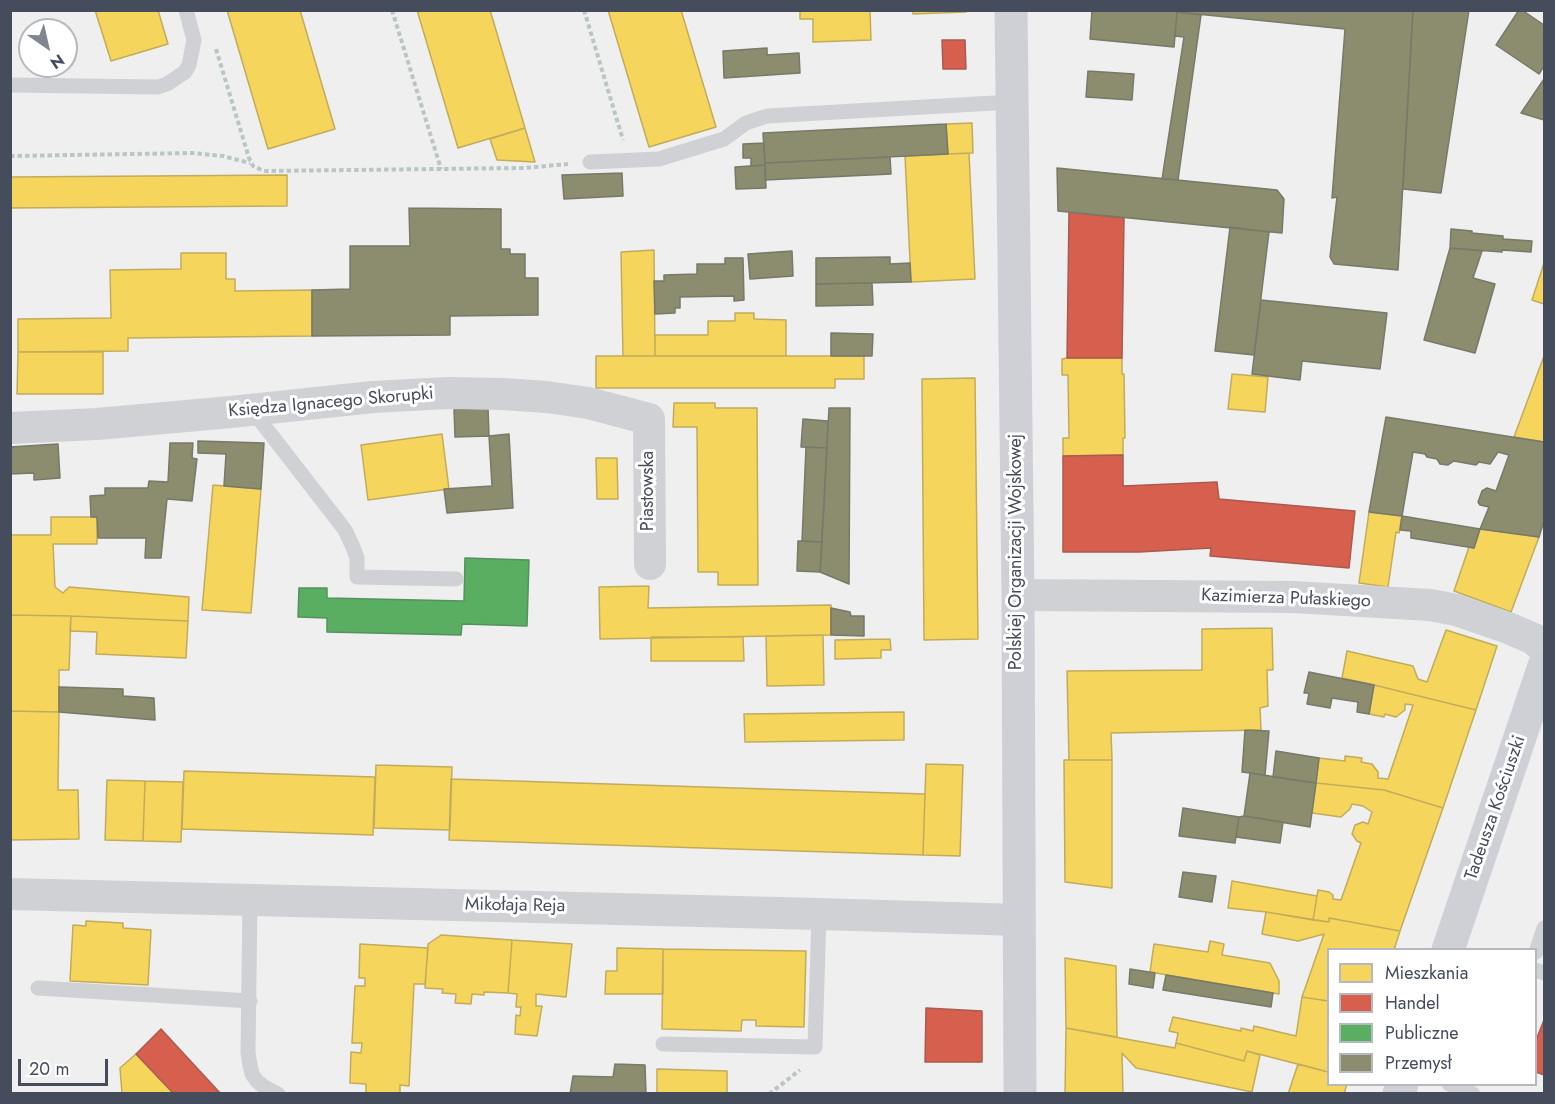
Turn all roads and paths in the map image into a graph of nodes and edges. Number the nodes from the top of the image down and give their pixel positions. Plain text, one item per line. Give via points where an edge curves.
1 (186, 10) edge
2 (392, 10) edge
3 (584, 10) edge
4 (1011, 10) edge
5 (215, 45) dead end
6 (10, 85) edge
7 (1012, 102) junction
8 (10, 156) edge
9 (629, 160) junction
10 (591, 162) joint
11 (251, 163) junction
12 (441, 169) junction
13 (252, 410) junction
14 (649, 418) joint
15 (10, 428) edge
16 (650, 564) dead end
17 (456, 579) dead end
18 (1017, 595) junction
19 (1545, 649) edge
20 (1545, 666) edge
21 (10, 894) edge
22 (250, 899) junction
23 (819, 914) junction
24 (1019, 920) junction
25 (1545, 928) edge
26 (1450, 948) edge
27 (1537, 949) edge
28 (38, 988) dead end
29 (250, 1001) junction
30 (663, 1044) dead end
31 (815, 1047) junction
32 (1454, 1086) edge
33 (278, 1094) edge
34 (769, 1094) edge
35 (1020, 1094) edge
36 (1473, 1094) edge

1 - 6 lane via 194,40 189,65 167,84
2 - 12 path
3 - 9 path
4 - 7 street, Polskiej Organizacji Wojskowej
5 - 11 path
7 - 9 lane via 767,116 746,123 716,142 654,160
7 - 18 street, Polskiej Organizacji Wojskowej
8 - 11 path via 192,153
9 - 10 lane
10 - 12 path via 535,168
11 - 12 path via 264,171
13 - 14 street, Księdza Ignacego Skorupki via 374,397 502,394 588,403
13 - 15 street, Księdza Ignacego Skorupki
13 - 17 lane via 345,530 357,558 357,577
14 - 16 street, Piastowska
18 - 19 street, Kazimierza Pułaskiego via 1293,597 1430,606 1456,610 1508,628 1534,639
18 - 24 street, Polskiej Organizacji Wojskowej
20 - 26 street, Tadeusza Kościuszki
21 - 22 street, Mikołaja Reja
22 - 23 street, Mikołaja Reja
22 - 29 lane
23 - 24 street, Mikołaja Reja
23 - 31 lane
24 - 35 street, Polskiej Organizacji Wojskowej
25 - 27 lane
28 - 29 lane
29 - 33 lane via 249,1065 257,1081
30 - 31 lane
31 - 34 path via 808,1064
32 - 36 lane

